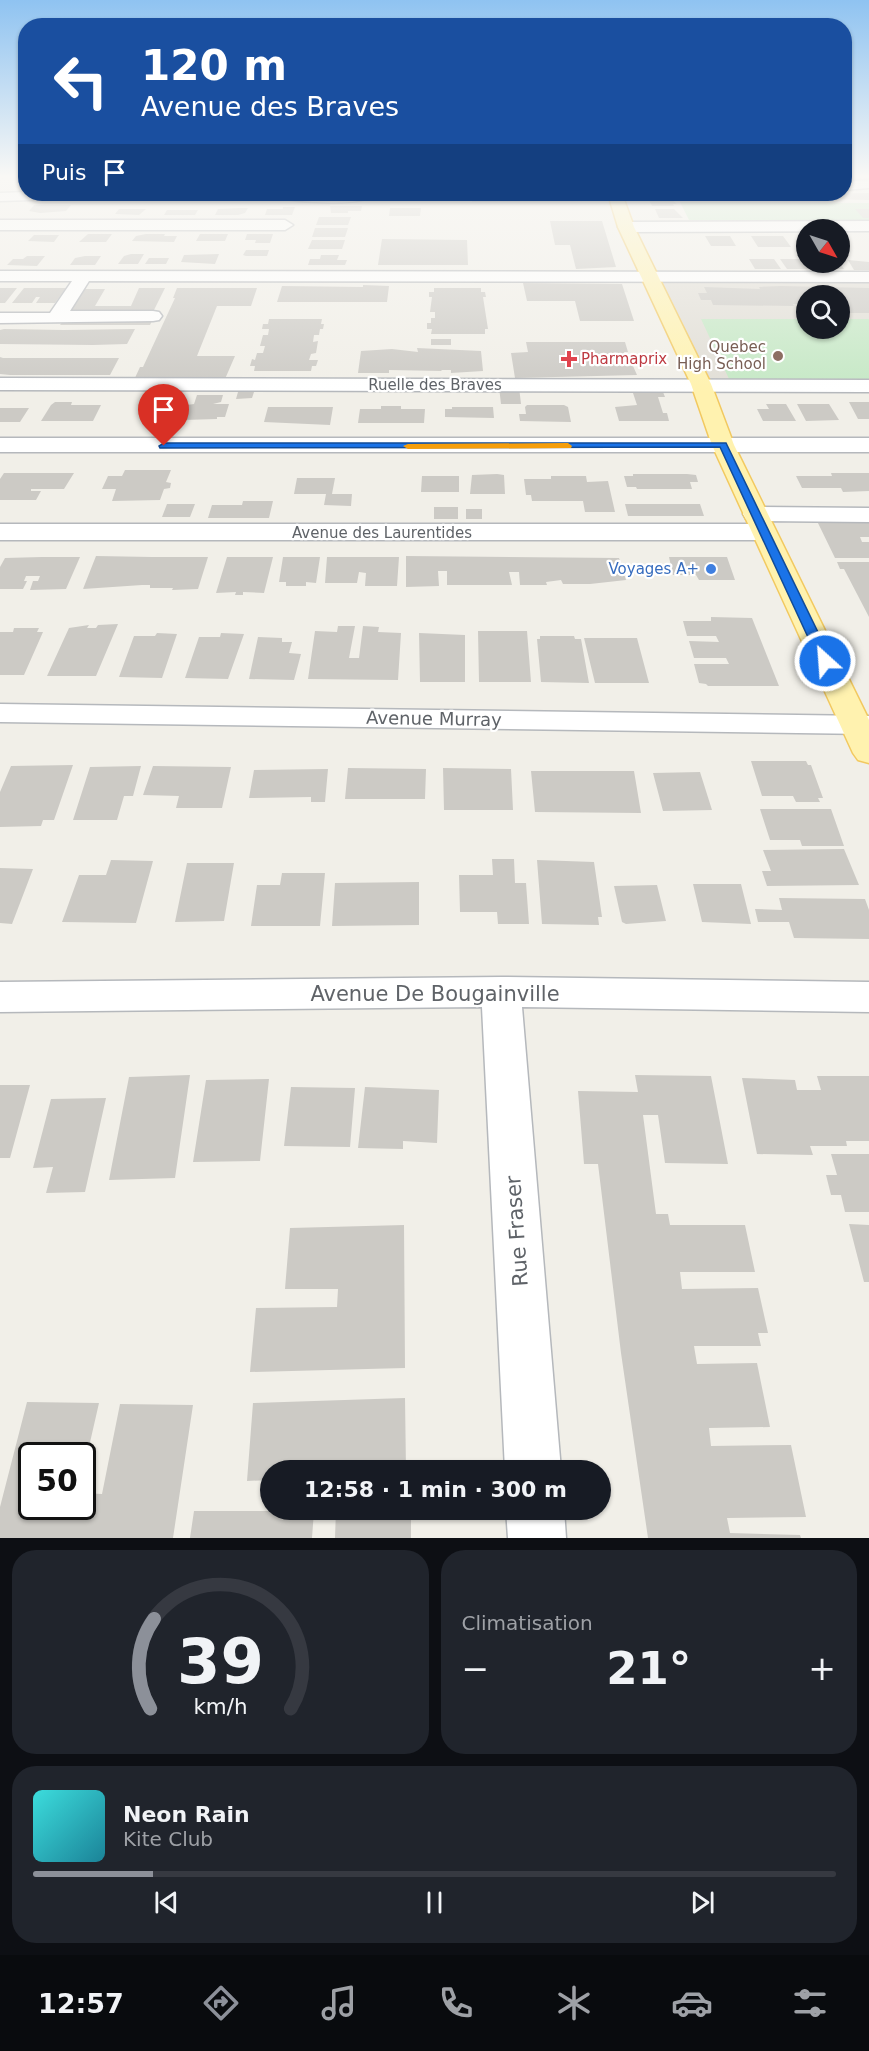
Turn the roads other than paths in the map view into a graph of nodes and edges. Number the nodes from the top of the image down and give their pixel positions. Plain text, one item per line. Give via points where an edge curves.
1 (636, 249) edge
2 (0, 276) edge
3 (84, 276) junction
4 (649, 276) junction
5 (869, 277) edge
6 (0, 306) edge
7 (60, 311) junction
8 (153, 316) dead end
9 (0, 318) edge
10 (6, 384) edge
11 (701, 384) junction
12 (869, 386) edge
13 (0, 445) edge
14 (723, 445) junction
15 (869, 445) edge
16 (869, 514) edge
17 (759, 523) junction
18 (0, 532) edge
19 (0, 713) edge
20 (865, 734) edge
21 (501, 992) junction
22 (0, 997) edge
23 (869, 997) edge
24 (532, 1460) edge
25 (536, 1520) edge
26 (537, 1538) edge

1 - 4 main road
2 - 3 street
3 - 4 street
3 - 7 street
4 - 5 street
4 - 11 main road
6 - 7 street
7 - 8 street
7 - 9 street
10 - 11 street, Ruelle des Braves
11 - 12 street, Ruelle des Braves
11 - 14 main road
13 - 14 street
14 - 15 street
14 - 17 main road
16 - 17 street, Avenue des Laurentides
17 - 18 street, Avenue des Laurentides
17 - 20 main road
19 - 20 street, Avenue Murray
21 - 22 street, Avenue De Bougainville
21 - 23 street, Avenue De Bougainville
21 - 24 street, Rue Fraser
25 - 26 street

